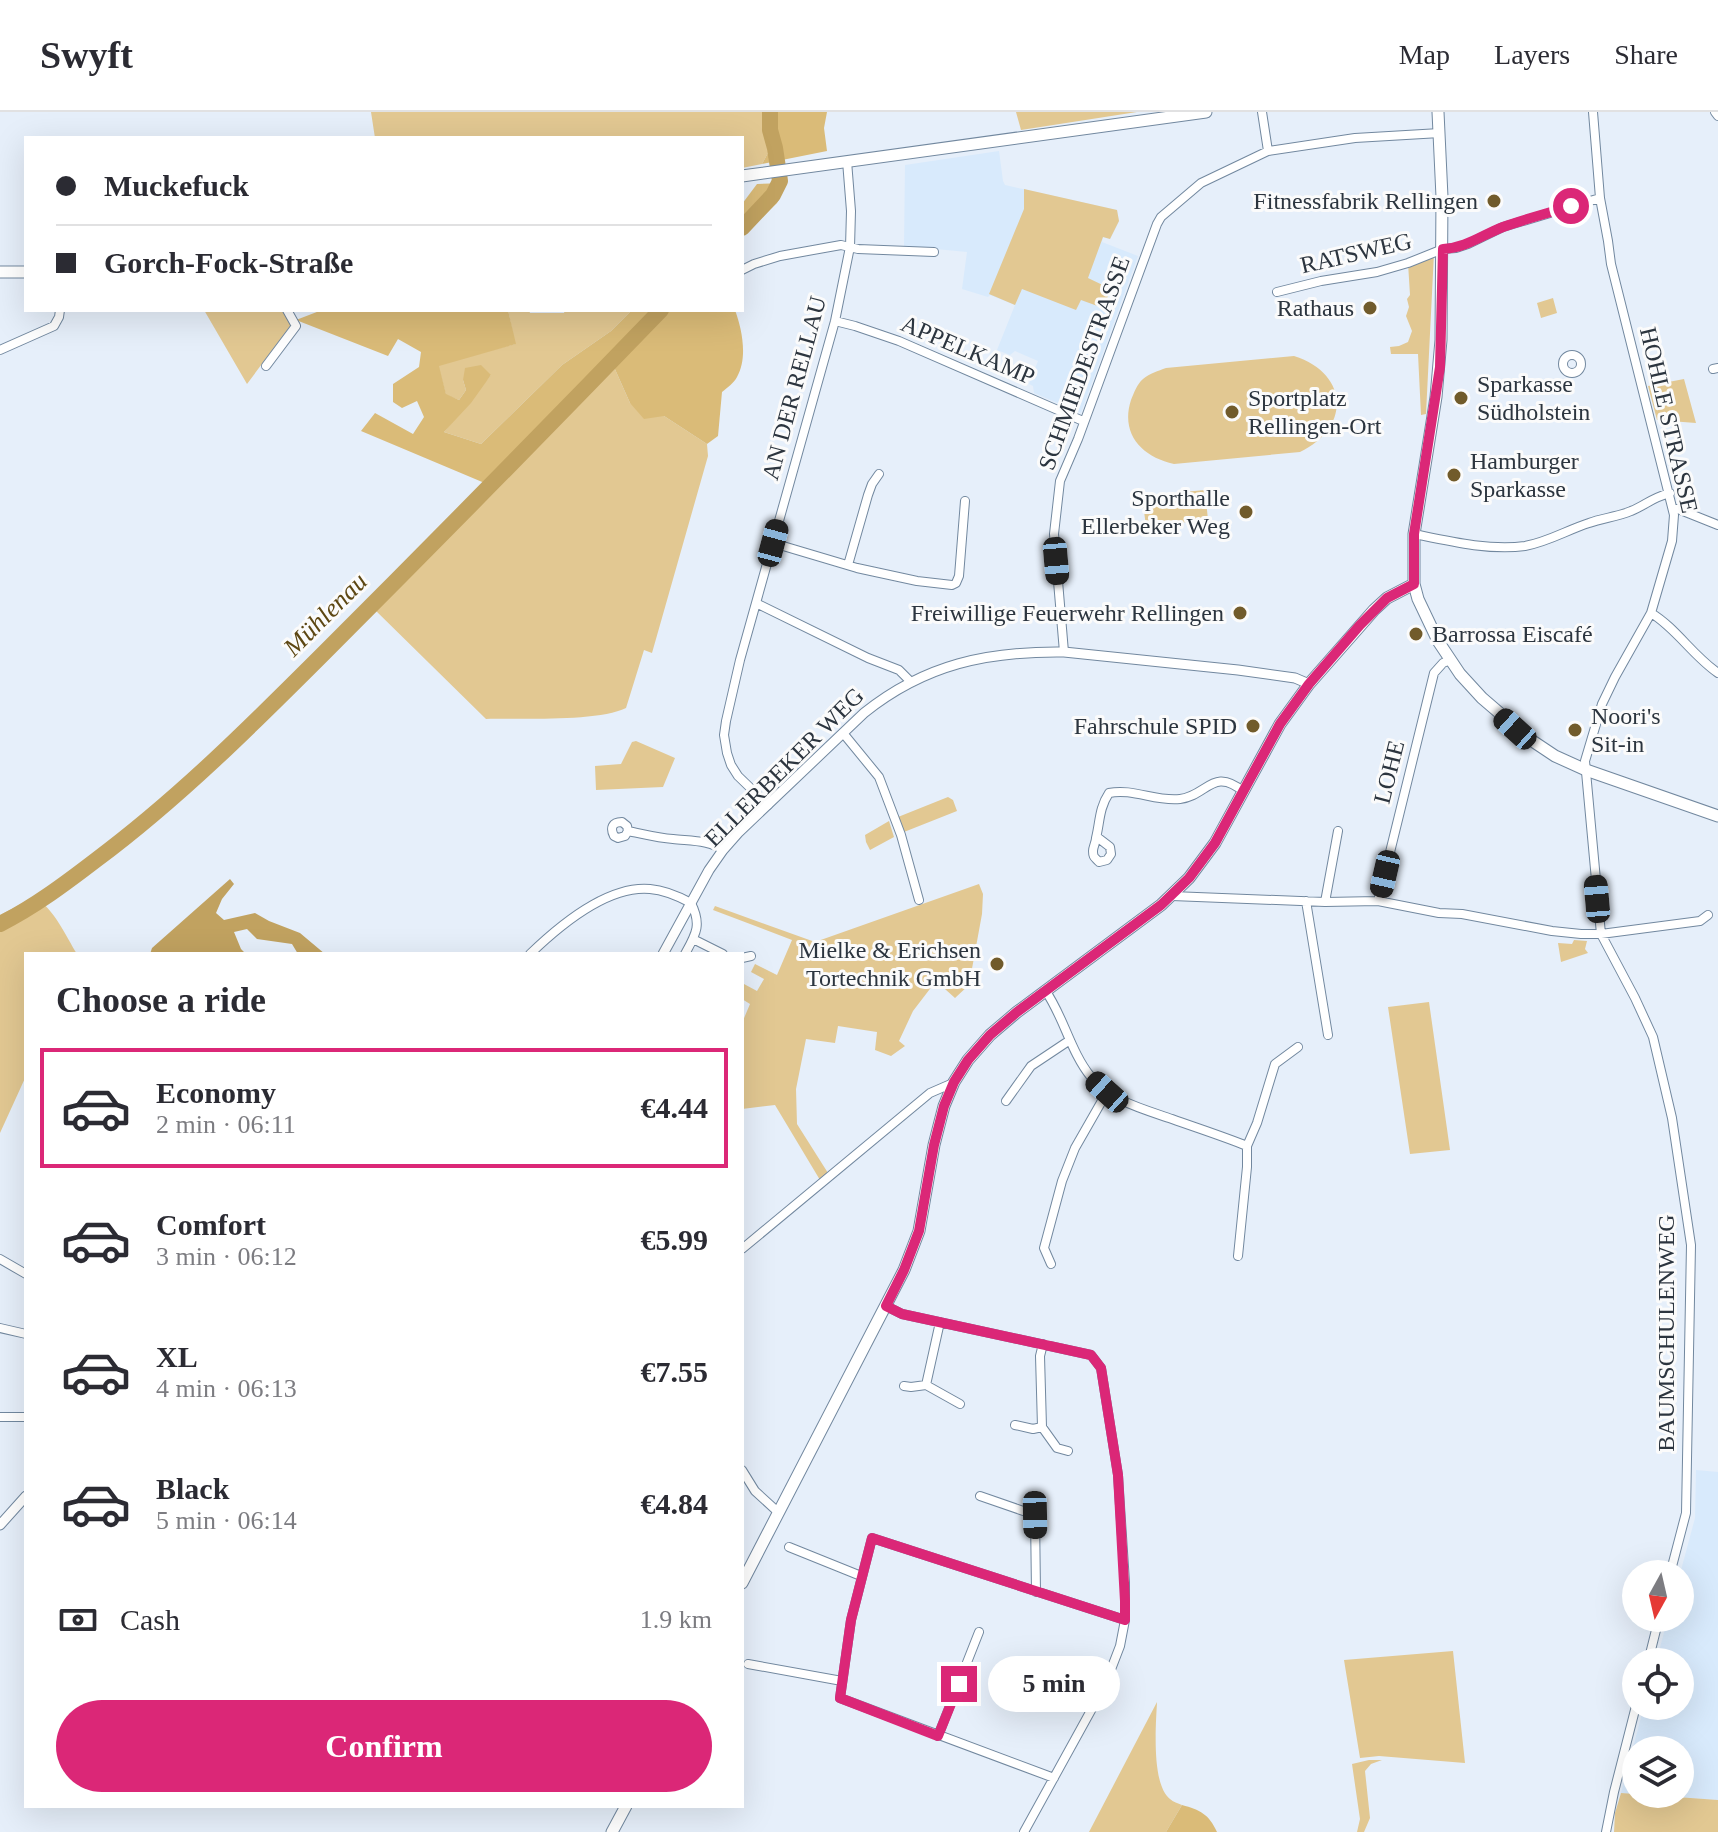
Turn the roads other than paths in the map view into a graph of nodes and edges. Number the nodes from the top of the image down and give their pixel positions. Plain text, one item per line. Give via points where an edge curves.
1 (1206, 112) edge
2 (1262, 112) edge
3 (1438, 112) edge
4 (1593, 112) edge
5 (1440, 133) junction
6 (1268, 151) junction
7 (847, 161) junction
8 (744, 176) edge
9 (1600, 198) junction
10 (850, 247) junction
11 (1443, 249) junction
12 (934, 252) dead end
13 (744, 269) edge
14 (0, 272) edge
15 (24, 272) edge
16 (1277, 292) dead end
17 (60, 312) edge
18 (288, 312) edge
19 (835, 321) junction
20 (0, 350) edge
21 (266, 366) dead end
22 (1083, 421) junction
23 (879, 474) dead end
24 (1670, 493) junction
25 (965, 501) dead end
26 (1674, 509) junction
27 (1718, 525) edge
28 (1414, 534) junction
29 (773, 543) junction
30 (848, 565) junction
31 (1414, 584) junction
32 (756, 603) junction
33 (1651, 613) junction
34 (1064, 652) junction
35 (1450, 660) junction
36 (1718, 673) edge
37 (911, 682) junction
38 (1309, 684) junction
39 (843, 733) junction
40 (1586, 770) junction
41 (1244, 792) junction
42 (768, 805) junction
43 (1718, 816) edge
44 (628, 831) dead end
45 (1338, 831) dead end
46 (1097, 837) dead end
47 (723, 850) junction
48 (1172, 896) junction
49 (919, 900) dead end
50 (1306, 901) junction
51 (1378, 901) junction
52 (1325, 902) junction
53 (691, 903) junction
54 (1708, 915) dead end
55 (1601, 934) junction
56 (693, 939) junction
57 (532, 952) edge
58 (664, 952) edge
59 (686, 952) edge
60 (719, 952) edge
61 (1045, 990) junction
62 (1328, 1035) dead end
63 (1070, 1040) junction
64 (1298, 1047) dead end
65 (954, 1082) junction
66 (1107, 1092) junction
67 (1006, 1101) dead end
68 (1247, 1146) junction
69 (744, 1247) edge
70 (1238, 1256) dead end
71 (0, 1259) edge
72 (1051, 1264) dead end
73 (24, 1273) edge
74 (886, 1306) junction
75 (940, 1322) junction
76 (0, 1328) edge
77 (24, 1334) edge
78 (1043, 1344) junction
79 (926, 1385) junction
80 (904, 1386) dead end
81 (960, 1404) dead end
82 (0, 1417) edge
83 (24, 1417) edge
84 (1015, 1425) dead end
85 (1042, 1427) junction
86 (1068, 1451) dead end
87 (744, 1473) edge
88 (980, 1496) dead end
89 (24, 1498) edge
90 (779, 1513) junction
91 (0, 1525) edge
92 (789, 1547) dead end
93 (1674, 1560) edge
94 (861, 1576) junction
95 (744, 1579) edge
96 (1036, 1592) junction
97 (1125, 1620) junction
98 (979, 1632) dead end
99 (748, 1664) dead end
100 (842, 1681) junction
101 (1632, 1720) edge
102 (938, 1736) junction
103 (1054, 1778) junction
104 (625, 1808) edge
105 (612, 1832) edge
106 (1024, 1832) edge
107 (1606, 1832) edge

1 - 7 main road
2 - 6 street
3 - 5 main road
4 - 9 street, HOHLE STRASSE
5 - 6 street, SCHMIEDESTRASSE
5 - 11 main road
6 - 22 street, SCHMIEDESTRASSE via 1201,183 1161,217
7 - 8 main road
7 - 10 street, AN DER RELLAU
9 - 11 street, RATSWEG
9 - 24 street, HOHLE STRASSE via 1611,264
10 - 12 street
10 - 13 street via 780,256
10 - 19 street, AN DER RELLAU
11 - 16 street, RATSWEG via 1377,272
11 - 28 main road via 1440,367
14 - 15 main road
17 - 20 street via 54,326
18 - 21 street via 296,326
19 - 22 street, APPELKAMP via 899,341
19 - 29 street, AN DER RELLAU
22 - 34 street, SCHMIEDESTRASSE via 1060,481 1054,534
23 - 30 street
24 - 26 street, HOHLE STRASSE
24 - 28 street via 1525,546 1459,543
25 - 30 street via 956,583 917,581
26 - 27 street
26 - 33 street, HOHLE STRASSE via 1672,541
28 - 31 main road
29 - 30 street
29 - 32 street, AN DER RELLAU
31 - 35 main road
31 - 38 main road via 1387,598
32 - 37 street via 899,670
32 - 42 street, AN DER RELLAU via 724,735 731,765
33 - 36 street
33 - 40 street, HOHLE STRASSE via 1602,704
34 - 37 street, ELLERBEKER WEG via 979,658
34 - 38 street, ELLERBEKER WEG via 1238,670
35 - 40 main road via 1515,729
35 - 51 street, LOHE via 1434,673
37 - 39 street, ELLERBEKER WEG
38 - 41 main road via 1280,724
39 - 42 street, ELLERBEKER WEG
39 - 49 street via 879,777
40 - 43 main road
40 - 55 street, BAUMSCHULENWEG
41 - 46 street via 1222,781 1181,799 1109,793
41 - 48 main road via 1204,860
42 - 47 street, ELLERBEKER WEG
44 - 47 street via 710,843
45 - 52 street
47 - 53 street, ELLERBEKER WEG
48 - 50 street
48 - 61 main road
50 - 52 street
50 - 62 street
51 - 52 street
51 - 55 street via 1552,931
53 - 56 street via 697,918
53 - 57 street via 649,889 609,897 581,912
53 - 58 street, ELLERBEKER WEG
54 - 55 street via 1700,921
55 - 93 street, BAUMSCHULENWEG via 1653,1037 1672,1118 1691,1245 1686,1513
56 - 59 street
56 - 60 street
61 - 63 street
61 - 65 main road via 984,1041
63 - 66 street via 1081,1063
63 - 67 street via 1031,1066
64 - 68 street via 1275,1064
65 - 69 street via 930,1093
65 - 74 main road via 938,1126 919,1231
66 - 68 street
66 - 72 street via 1062,1181 1044,1248
68 - 70 street
71 - 73 street
74 - 75 street
74 - 90 main road
75 - 78 street
75 - 79 street
76 - 77 street
78 - 85 street
78 - 97 street via 1091,1355 1101,1368 1118,1475
79 - 80 street
79 - 81 street
82 - 83 street
84 - 85 street
85 - 86 street via 1057,1448
87 - 90 street
88 - 96 street via 1035,1515
89 - 91 street
90 - 95 main road
92 - 94 street
94 - 96 street via 872,1538
94 - 100 street
96 - 97 street
97 - 103 street via 1105,1685
98 - 102 street
99 - 100 street
100 - 102 street via 840,1698
101 - 107 street
102 - 103 street
103 - 106 street
104 - 105 main road

